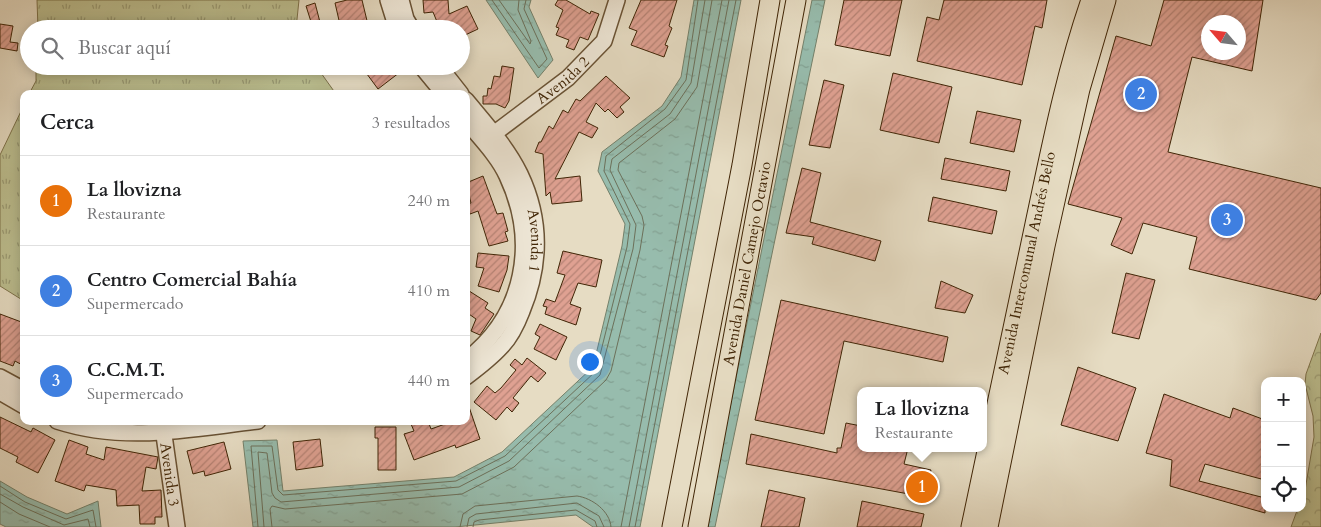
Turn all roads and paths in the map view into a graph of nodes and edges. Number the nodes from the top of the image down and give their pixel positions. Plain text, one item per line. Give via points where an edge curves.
1 (388, 0) edge
2 (401, 0) edge
3 (617, 0) edge
4 (770, 0) edge
5 (796, 0) edge
6 (1091, 0) edge
7 (1106, 0) edge
8 (394, 20) edge
9 (407, 20) edge
10 (429, 75) edge
11 (446, 75) edge
12 (441, 90) edge
13 (458, 90) edge
14 (470, 107) edge
15 (470, 124) edge
16 (489, 138) junction
17 (470, 356) edge
18 (470, 374) edge
19 (0, 377) edge
20 (20, 388) edge
21 (0, 392) edge
22 (20, 404) edge
23 (70, 425) edge
24 (194, 425) edge
25 (162, 427) edge
26 (987, 446) edge
27 (986, 452) edge
28 (177, 527) edge
29 (672, 527) edge
30 (698, 527) edge
31 (971, 527) edge
32 (988, 527) edge

1 - 8 street
2 - 9 street
3 - 16 street, Avenida 2 via 604,41 568,78
4 - 29 main road, Avenida Daniel Camejo Octavio via 742,165
5 - 30 main road, Avenida Daniel Camejo Octavio
6 - 26 main road, Avenida Intercomunal Andrés Bello via 1074,54 1049,160
7 - 32 main road, Avenida Intercomunal Andrés Bello via 1080,89
10 - 12 street
11 - 13 street
14 - 16 street, Avenida 1
15 - 16 street, Avenida 1
16 - 17 street, Avenida 1 via 515,194 523,220 524,256 506,314 493,335
16 - 18 street, Avenida 1 via 520,173 532,208 538,246 532,290 517,324 502,347
19 - 20 street
21 - 22 street
23 - 25 street via 119,434
24 - 25 street
25 - 28 street, Avenida 3
27 - 31 main road, Avenida Intercomunal Andrés Bello

